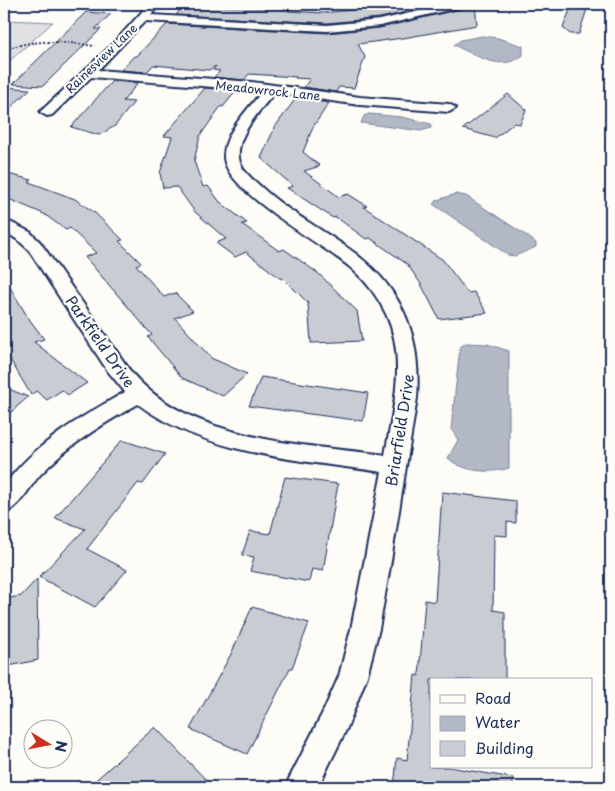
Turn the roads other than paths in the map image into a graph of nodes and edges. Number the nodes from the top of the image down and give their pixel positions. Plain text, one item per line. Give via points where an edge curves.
1 (154, 4) edge
2 (461, 4) edge
3 (142, 18) junction
4 (87, 73) junction
5 (271, 88) junction
6 (449, 108) dead end
7 (47, 112) dead end
8 (4, 224) edge
9 (138, 394) junction
10 (394, 465) junction
11 (4, 504) edge
12 (302, 787) edge

1 - 3 street, Rainesview Lane
2 - 3 street via 380,23 327,28
3 - 4 street, Rainesview Lane
4 - 5 street, Meadowrock Lane
4 - 7 street, Rainesview Lane
5 - 6 street, Meadowrock Lane via 350,100
5 - 10 street, Briarfield Drive via 235,140 232,161 242,176 275,208 341,251 364,270 388,297 407,342 409,380
8 - 9 street, Parkfield Drive via 34,246
9 - 10 street, Parkfield Drive via 179,419 227,438
9 - 11 street via 101,414 52,449 32,468
10 - 12 street, Briarfield Drive via 365,629 353,676

